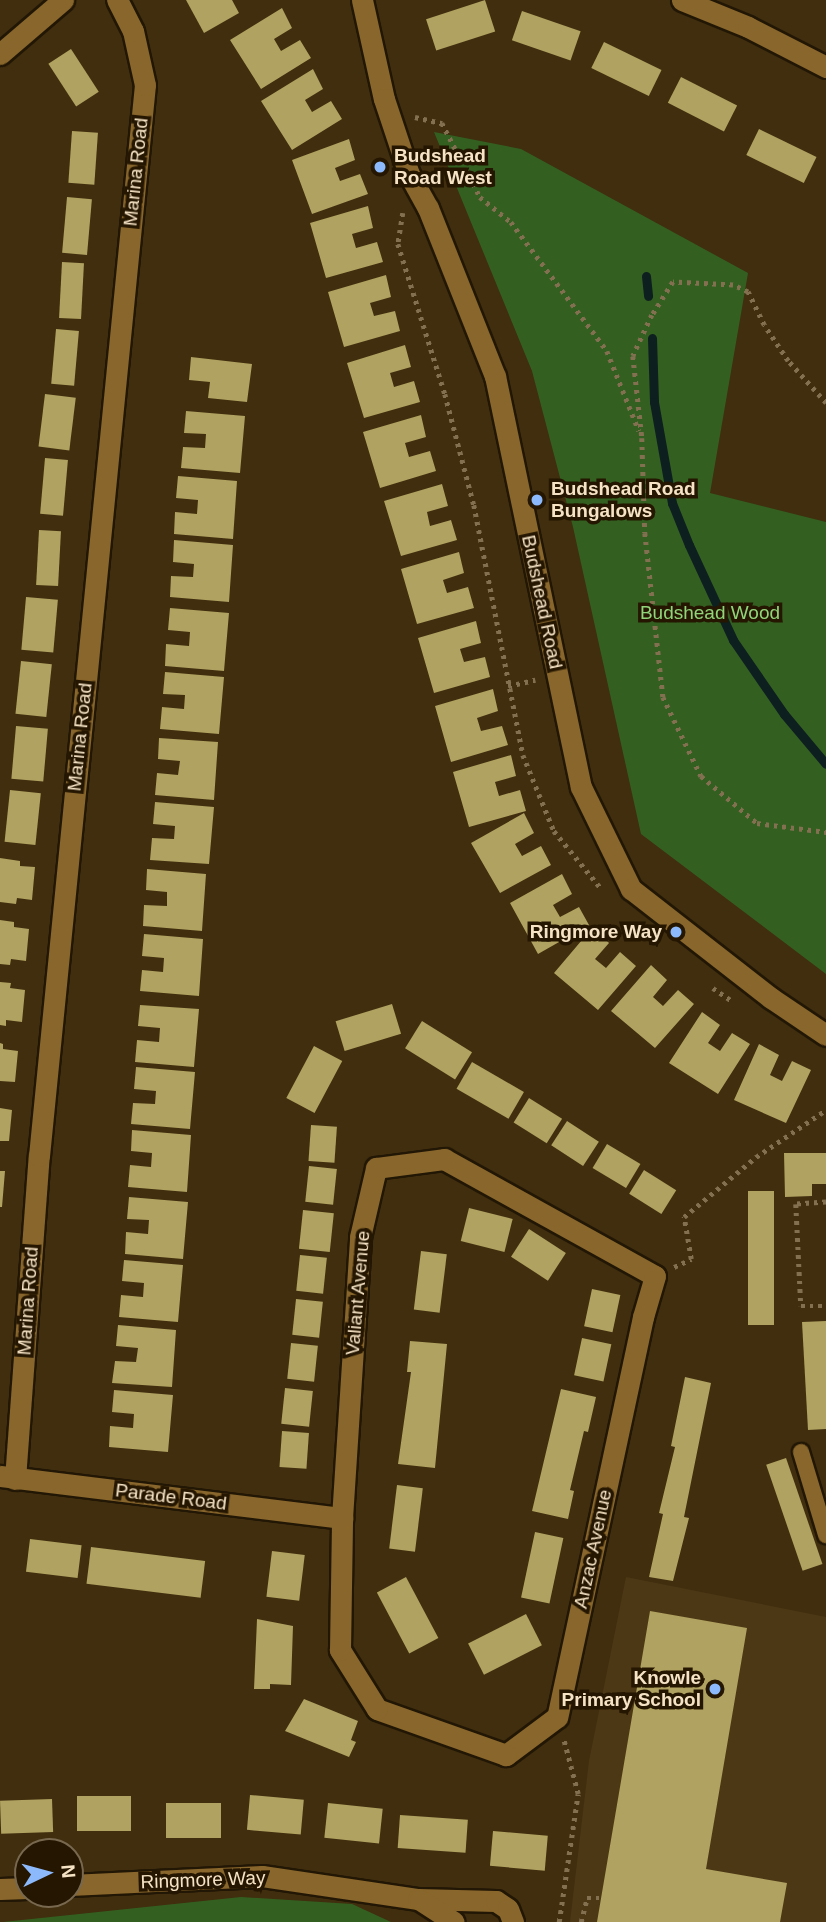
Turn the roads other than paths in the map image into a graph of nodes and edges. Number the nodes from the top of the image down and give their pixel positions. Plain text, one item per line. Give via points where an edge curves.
1 (63, 0) edge
2 (117, 0) edge
3 (362, 0) edge
4 (682, 0) edge
5 (0, 54) edge
6 (826, 67) edge
7 (826, 1035) edge
8 (655, 1276) joint
9 (801, 1452) dead end
10 (8, 1477) edge
11 (342, 1518) junction
12 (826, 1535) edge
13 (84, 1884) edge
14 (418, 1899) junction
15 (454, 1922) edge
16 (513, 1922) edge

1 - 5 street
2 - 10 street, Marina Road via 133,31 145,85
3 - 7 street, Budshead Road via 409,174 428,208 495,376 581,787 631,889
4 - 6 street
8 - 11 street, Valiant Avenue via 444,1160 376,1168 360,1237
8 - 11 street, Anzac Avenue via 557,1717 506,1755 377,1709 340,1650
9 - 12 lane
10 - 11 street, Parade Road
13 - 14 street, Ringmore Way via 262,1876
14 - 15 street, Ringmore Way
14 - 16 street, Ringmore Way via 496,1901 508,1909

